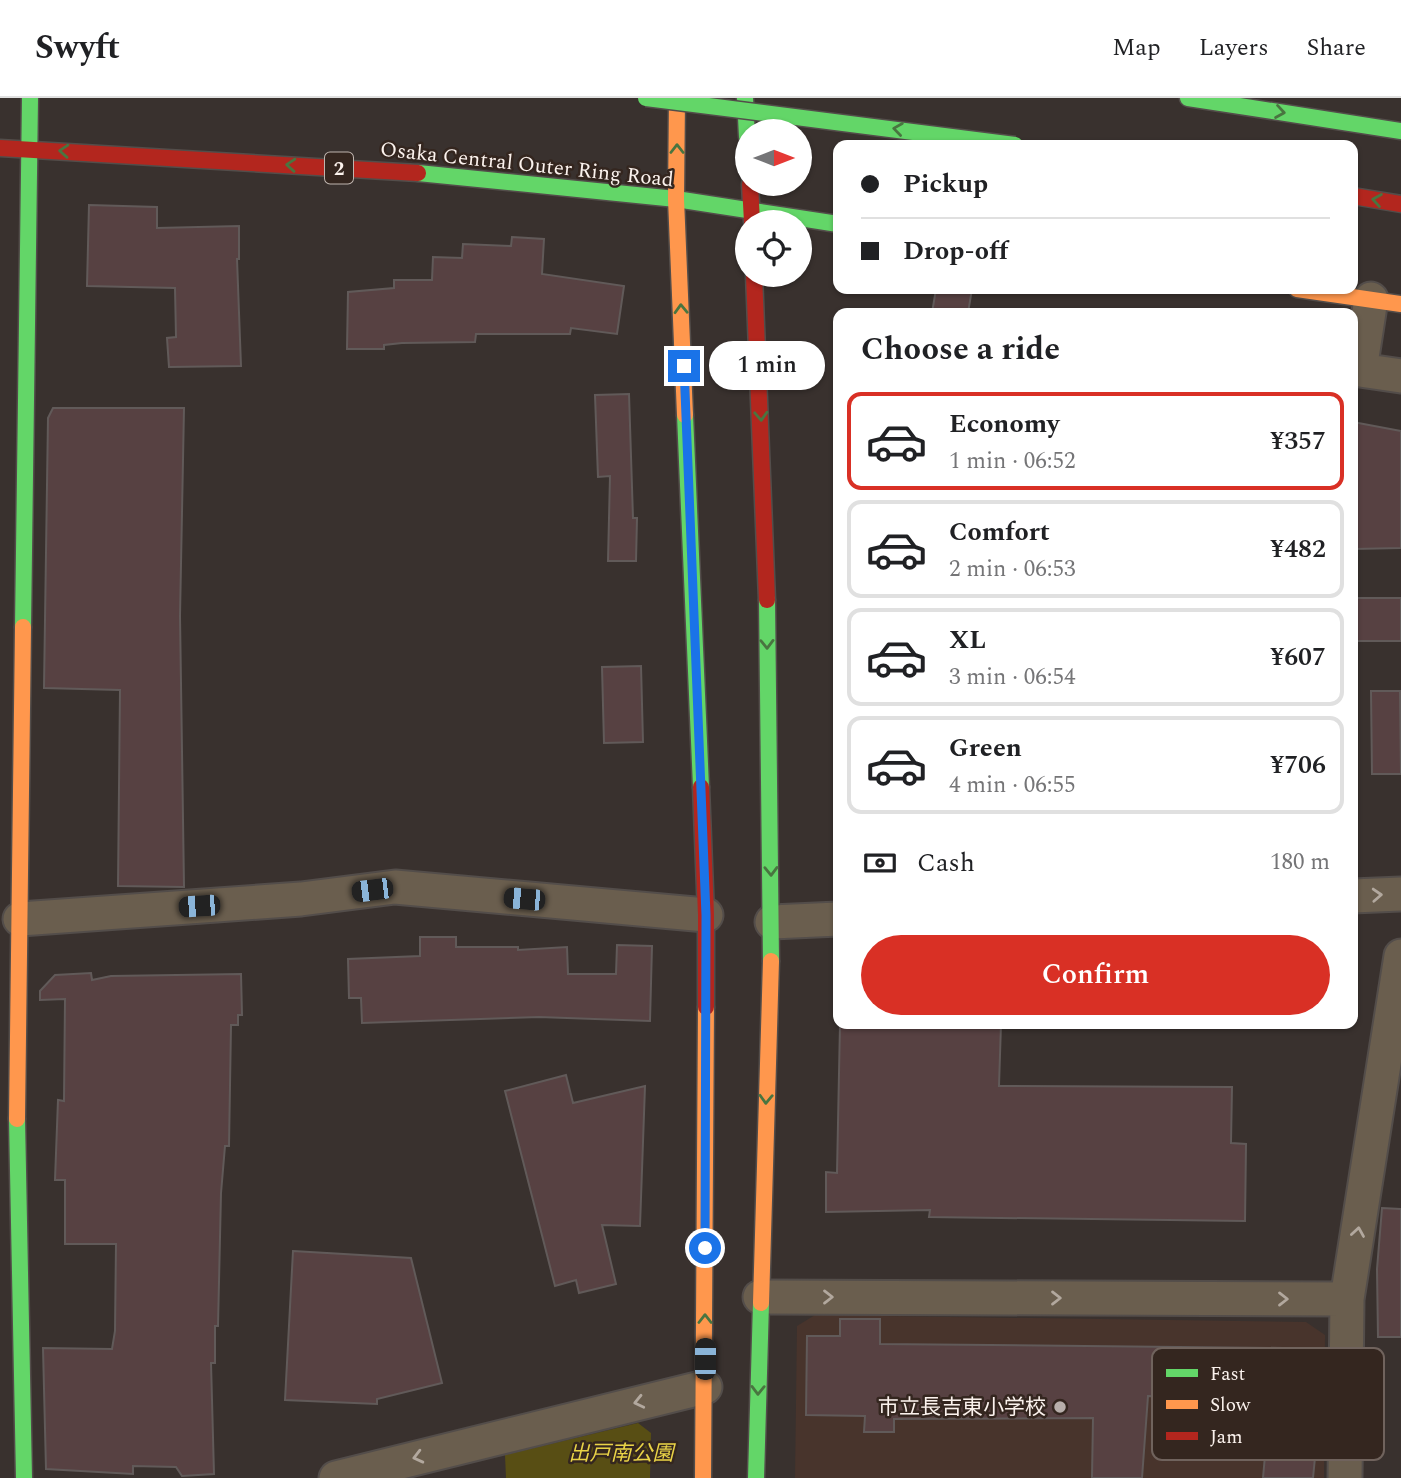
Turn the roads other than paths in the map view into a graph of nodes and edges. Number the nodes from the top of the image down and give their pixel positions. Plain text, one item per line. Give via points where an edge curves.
1 (30, 98) edge
2 (646, 98) edge
3 (677, 98) edge
4 (745, 98) edge
5 (1188, 98) edge
6 (746, 119) edge
7 (1401, 131) edge
8 (975, 140) edge
9 (0, 148) edge
10 (27, 149) junction
11 (1358, 197) edge
12 (676, 200) junction
13 (1401, 204) edge
14 (735, 213) edge
15 (812, 222) edge
16 (833, 224) edge
17 (755, 287) edge
18 (1331, 294) edge
19 (1386, 302) edge
20 (1401, 376) edge
21 (1401, 894) edge
22 (1358, 896) edge
23 (706, 915) junction
24 (20, 919) junction
25 (833, 919) edge
26 (772, 922) junction
27 (1401, 956) edge
28 (760, 1297) junction
29 (1347, 1300) junction
30 (1346, 1348) edge
31 (705, 1387) junction
32 (1345, 1460) edge
33 (24, 1478) edge
34 (336, 1478) edge
35 (703, 1478) edge
36 (756, 1478) edge
37 (1345, 1478) edge

1 - 10 main road
8 -> 2 main road, bridge
12 -> 3 main road
4 - 6 main road
5 -> 7 main road
9 - 10 main road, Osaka Central Outer Ring Road / 2
12 -> 10 main road, Osaka Central Outer Ring Road / 2 via 450,175
10 - 24 main road
13 -> 11 main road
12 - 14 main road, Osaka Central Outer Ring Road / 2
23 -> 12 main road
15 - 16 main road, Osaka Central Outer Ring Road / 2
17 -> 26 main road via 766,524
18 - 19 main road
19 - 20 street via 1360,370
22 -> 21 street
23 - 24 street via 395,887 302,899
31 -> 23 main road
24 - 33 main road via 17,1115
25 - 26 street
26 -> 28 main road
29 -> 27 street
28 -> 29 street
28 -> 36 main road
29 - 30 street
31 -> 34 street
31 - 35 main road
32 - 37 street

